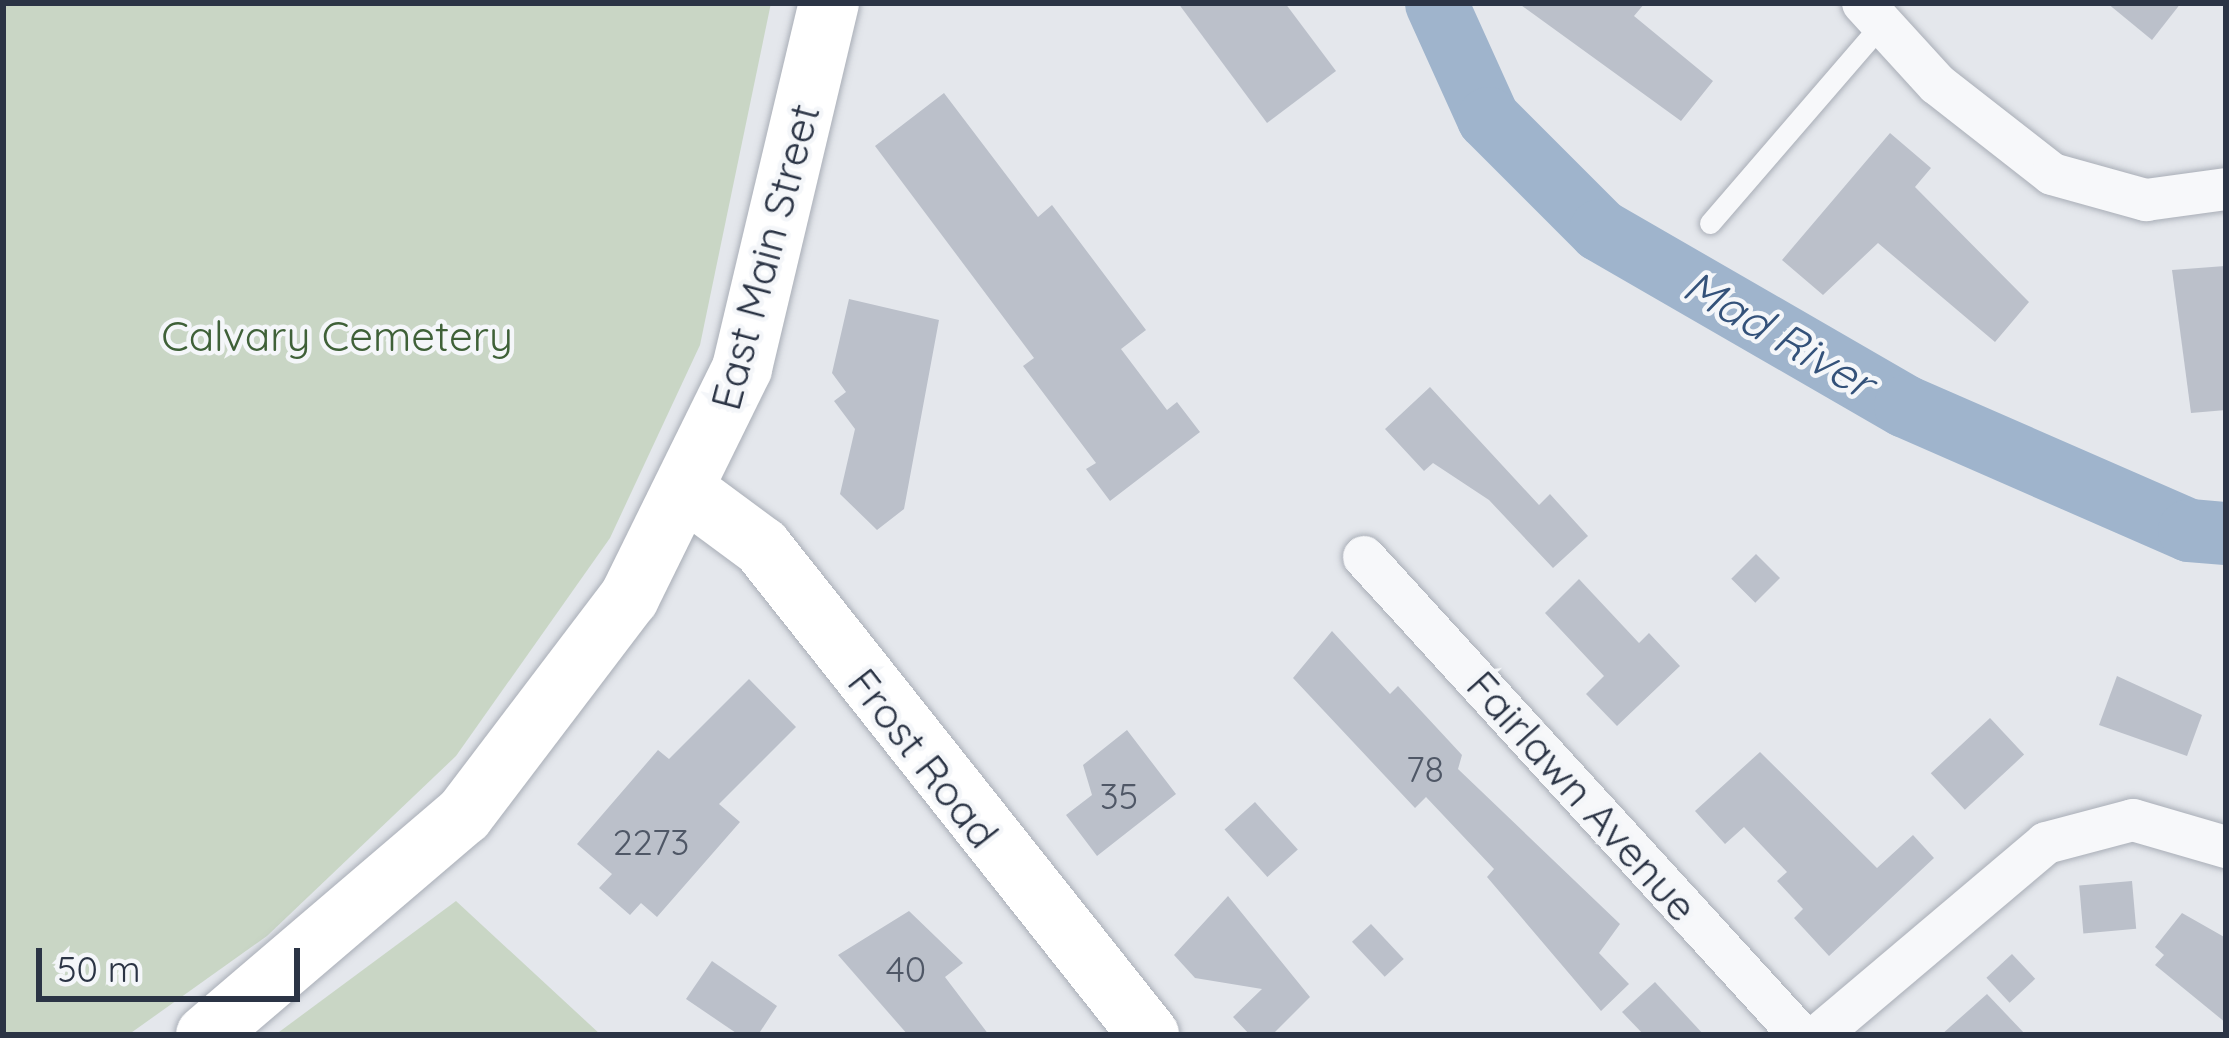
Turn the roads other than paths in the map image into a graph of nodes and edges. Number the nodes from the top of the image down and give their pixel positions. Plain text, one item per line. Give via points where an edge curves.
1 (830, 3) edge
2 (1871, 15) edge
3 (2226, 189) edge
4 (1710, 223) dead end
5 (689, 493) junction
6 (1364, 556) dead end
7 (2226, 848) edge
8 (206, 1035) edge
9 (1149, 1035) edge
10 (1800, 1035) edge
11 (1820, 1035) edge

1 - 5 main road, East Main Street via 759,312
2 - 3 street via 2052,174 2146,200
2 - 4 lane
5 - 8 main road, East Main Street via 602,640 490,786 381,896
5 - 9 main road, Frost Road via 762,547
6 - 10 street, Fairlawn Avenue
7 - 11 street via 2133,820 2067,833

